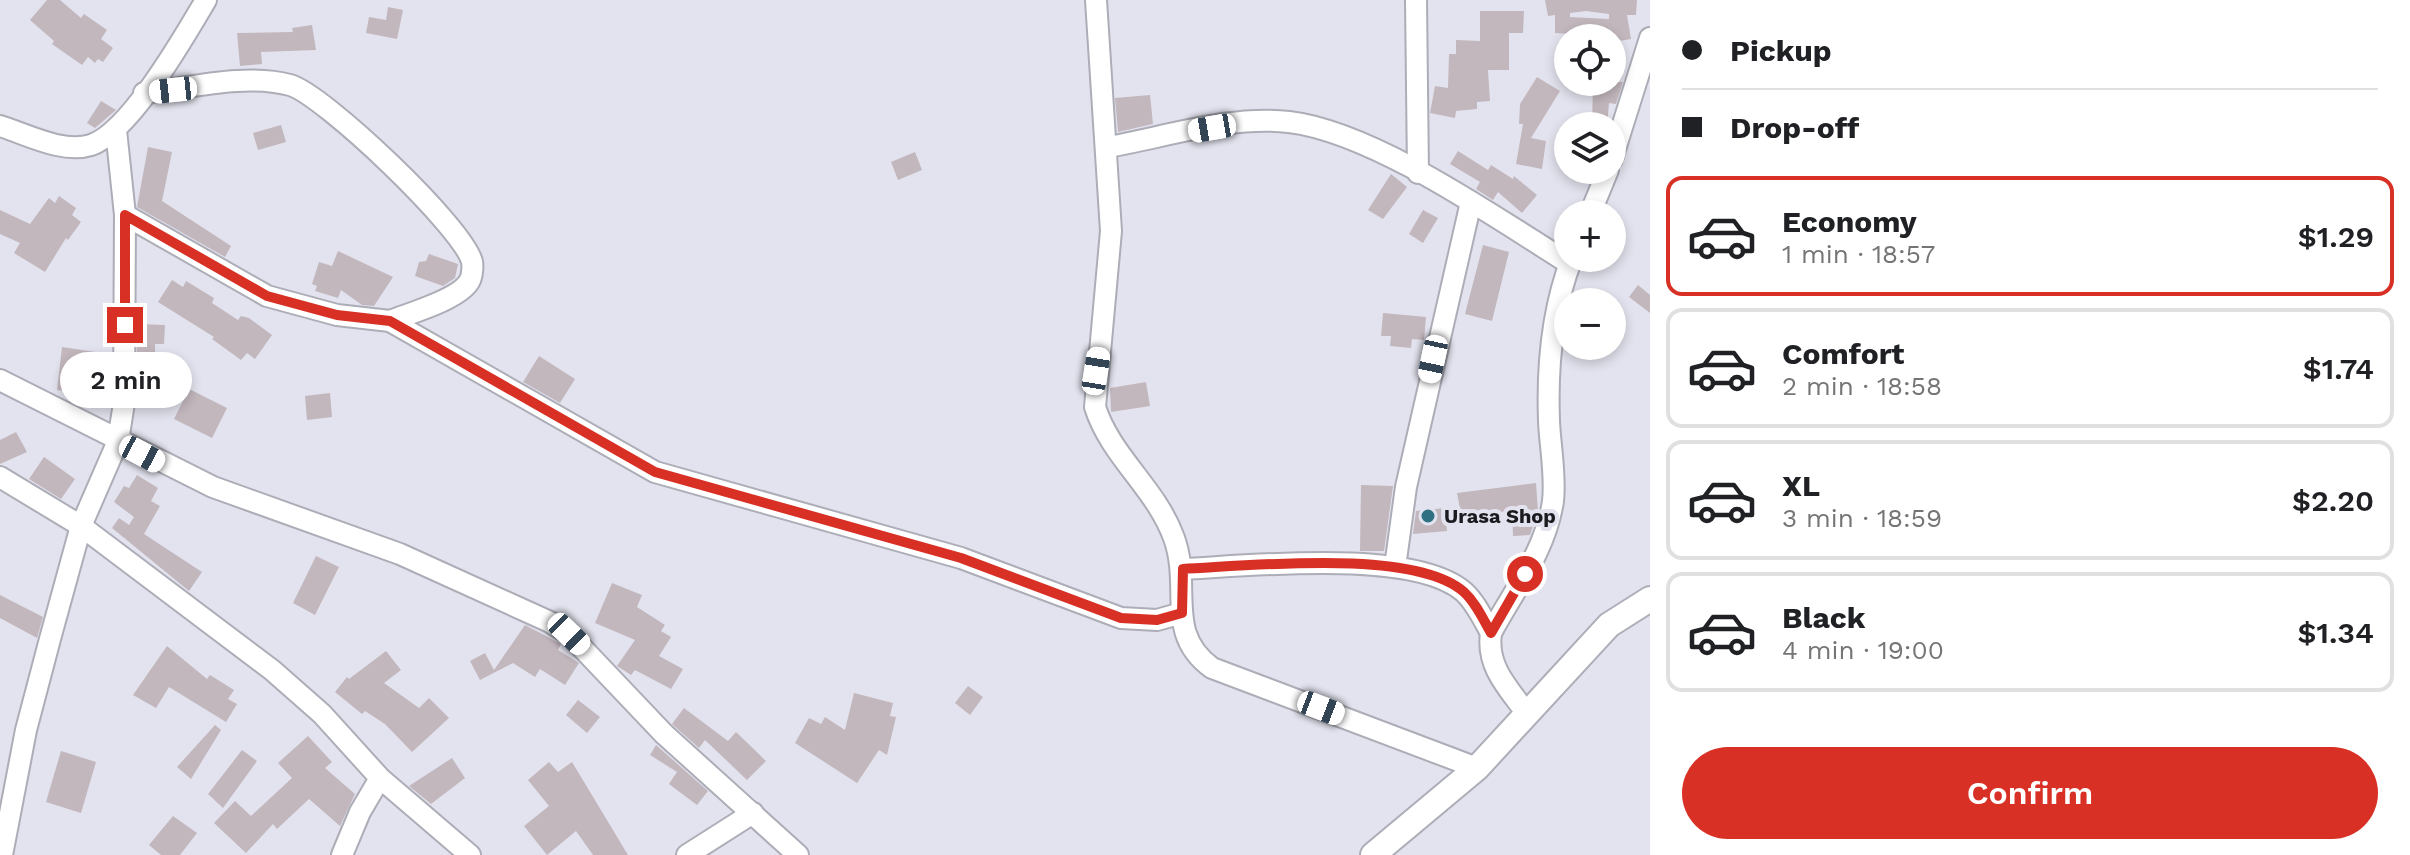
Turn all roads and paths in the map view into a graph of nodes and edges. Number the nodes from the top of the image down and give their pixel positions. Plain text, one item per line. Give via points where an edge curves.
1 (206, 0) edge
2 (1096, 0) edge
3 (1416, 0) edge
4 (1650, 38) edge
5 (144, 93) junction
6 (1626, 114) edge
7 (0, 126) edge
8 (116, 130) junction
9 (1108, 147) junction
10 (1418, 173) junction
11 (1471, 202) junction
12 (125, 215) junction
13 (1554, 251) edge
14 (1568, 272) edge
15 (390, 321) junction
16 (0, 380) edge
17 (118, 441) junction
18 (0, 477) edge
19 (81, 526) junction
20 (1395, 567) junction
21 (1183, 569) junction
22 (1650, 599) edge
23 (1182, 613) junction
24 (1491, 633) junction
25 (1528, 715) junction
26 (1477, 768) junction
27 (380, 778) junction
28 (753, 813) junction
29 (2, 855) edge
30 (342, 855) edge
31 (470, 855) edge
32 (687, 855) edge
33 (798, 855) edge
34 (1373, 855) edge

1 - 5 street
2 - 9 street
3 - 10 street
4 - 6 street
5 - 8 street
5 - 15 street via 258,81 309,92 326,105 412,186 472,262 471,278 462,291
7 - 8 street via 54,144 89,146
8 - 12 street
9 - 10 street via 1238,123 1288,122 1333,132
9 - 21 street via 1111,246 1095,407 1109,441 1153,497
10 - 11 street
11 - 13 street
11 - 20 street via 1406,487
12 - 15 street via 267,296 337,315
12 - 17 street via 126,352
14 - 24 street via 1552,331 1553,498 1548,526
15 - 23 street via 655,472 961,558 1121,618 1157,620
16 - 17 street
17 - 19 street
17 - 28 street via 213,487 400,554 550,622 569,634 664,734
18 - 19 street
19 - 27 street via 308,700
19 - 29 street via 26,730
20 - 21 street via 1308,563
20 - 24 street via 1438,577 1463,591
21 - 23 street
22 - 25 street via 1609,625
23 - 26 street via 1189,646 1212,668
24 - 25 street via 1492,665
25 - 26 street
26 - 34 street
27 - 30 street
27 - 31 street
28 - 32 street
28 - 33 street

